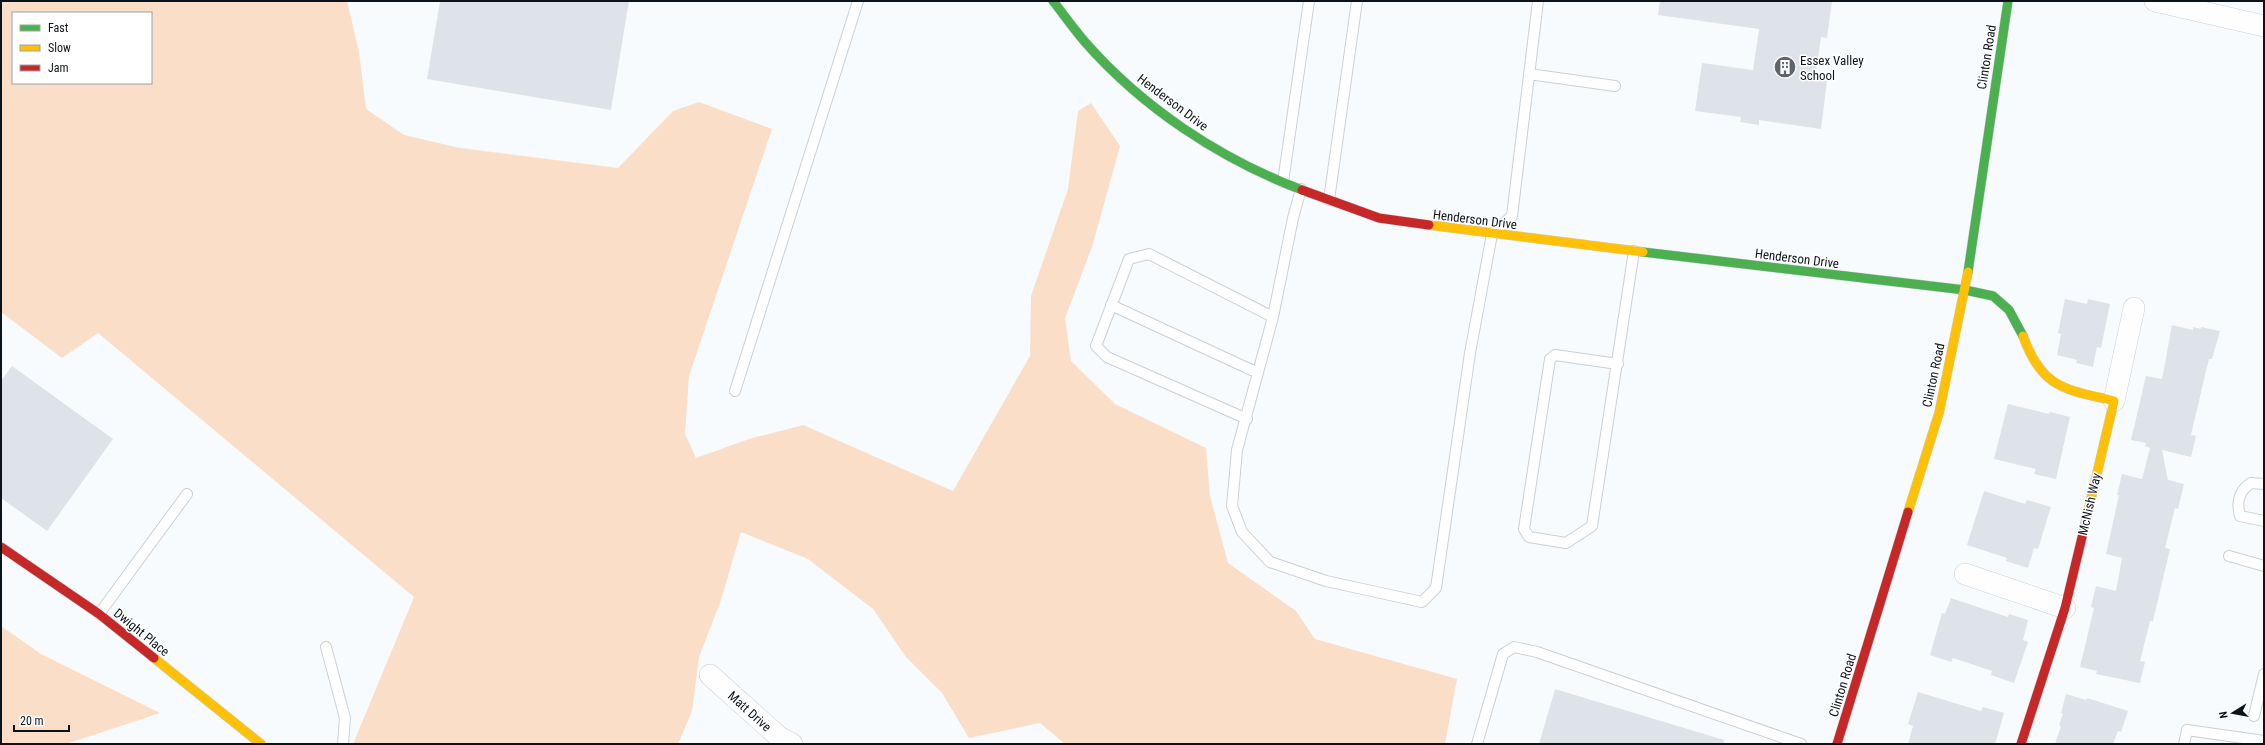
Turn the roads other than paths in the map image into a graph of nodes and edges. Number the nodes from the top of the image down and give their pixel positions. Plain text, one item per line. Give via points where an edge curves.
1 (858, 1) edge
2 (1053, 1) edge
3 (1310, 1) edge
4 (1358, 1) edge
5 (1538, 1) edge
6 (2008, 1) edge
7 (2155, 1) edge
8 (2264, 26) edge
9 (1529, 74) junction
10 (1615, 86) dead end
11 (1283, 182) junction
12 (1301, 189) junction
13 (1330, 200) junction
14 (1492, 234) junction
15 (1634, 252) junction
16 (1965, 290) junction
17 (1111, 305) junction
18 (2134, 308) dead end
19 (1273, 317) junction
20 (1618, 364) junction
21 (1258, 372) junction
22 (735, 391) dead end
23 (2114, 401) junction
24 (1247, 419) junction
25 (2264, 484) edge
26 (187, 494) dead end
27 (2264, 521) edge
28 (1, 547) edge
29 (2229, 556) dead end
30 (2264, 566) edge
31 (1965, 574) dead end
32 (2065, 608) junction
33 (99, 614) junction
34 (326, 647) dead end
35 (2264, 674) edge
36 (710, 675) dead end
37 (2254, 716) dead end
38 (2264, 741) edge
39 (261, 744) edge
40 (343, 744) edge
41 (792, 744) edge
42 (1477, 744) edge
43 (1801, 744) edge
44 (1837, 744) edge
45 (2021, 744) edge
46 (2184, 744) edge

1 - 22 lane
2 - 11 street, Henderson Drive via 1085,42 1120,77 1169,119 1217,150 1268,177
3 - 11 lane
4 - 13 lane
5 - 9 lane
6 - 16 street, Clinton Road
7 - 8 street
9 - 10 lane
9 - 14 lane via 1512,216
11 - 12 street, Henderson Drive
12 - 13 street, Henderson Drive
12 - 19 lane
13 - 14 street, Henderson Drive via 1379,218
14 - 15 street, Henderson Drive
14 - 24 lane via 1470,353 1436,588 1422,602 1326,581 1270,562 1242,532 1232,506 1237,450
15 - 16 street, Henderson Drive
15 - 20 lane
16 - 23 street via 1993,296 2009,310 2022,332 2030,355 2046,376 2064,389
16 - 44 street, Clinton Road via 1939,413
17 - 19 lane via 1129,259 1149,254
17 - 21 lane
17 - 24 lane via 1096,346 1107,357
18 - 23 street, McNish Way
19 - 21 lane
20 - 20 lane via 1592,526 1566,543 1529,537 1524,529 1550,359 1555,354
21 - 24 lane
23 - 32 street, McNish Way
25 - 27 lane via 2251,482 2242,489 2237,504 2240,516
26 - 33 lane
28 - 33 street, Dwight Place
29 - 30 lane
31 - 32 street
32 - 45 street, McNish Way
33 - 39 street, Dwight Place
34 - 40 lane via 345,718
35 - 37 lane
36 - 41 street, Matt Drive via 779,737
38 - 46 lane via 2187,730
42 - 43 lane via 1503,654 1514,647 1537,652

